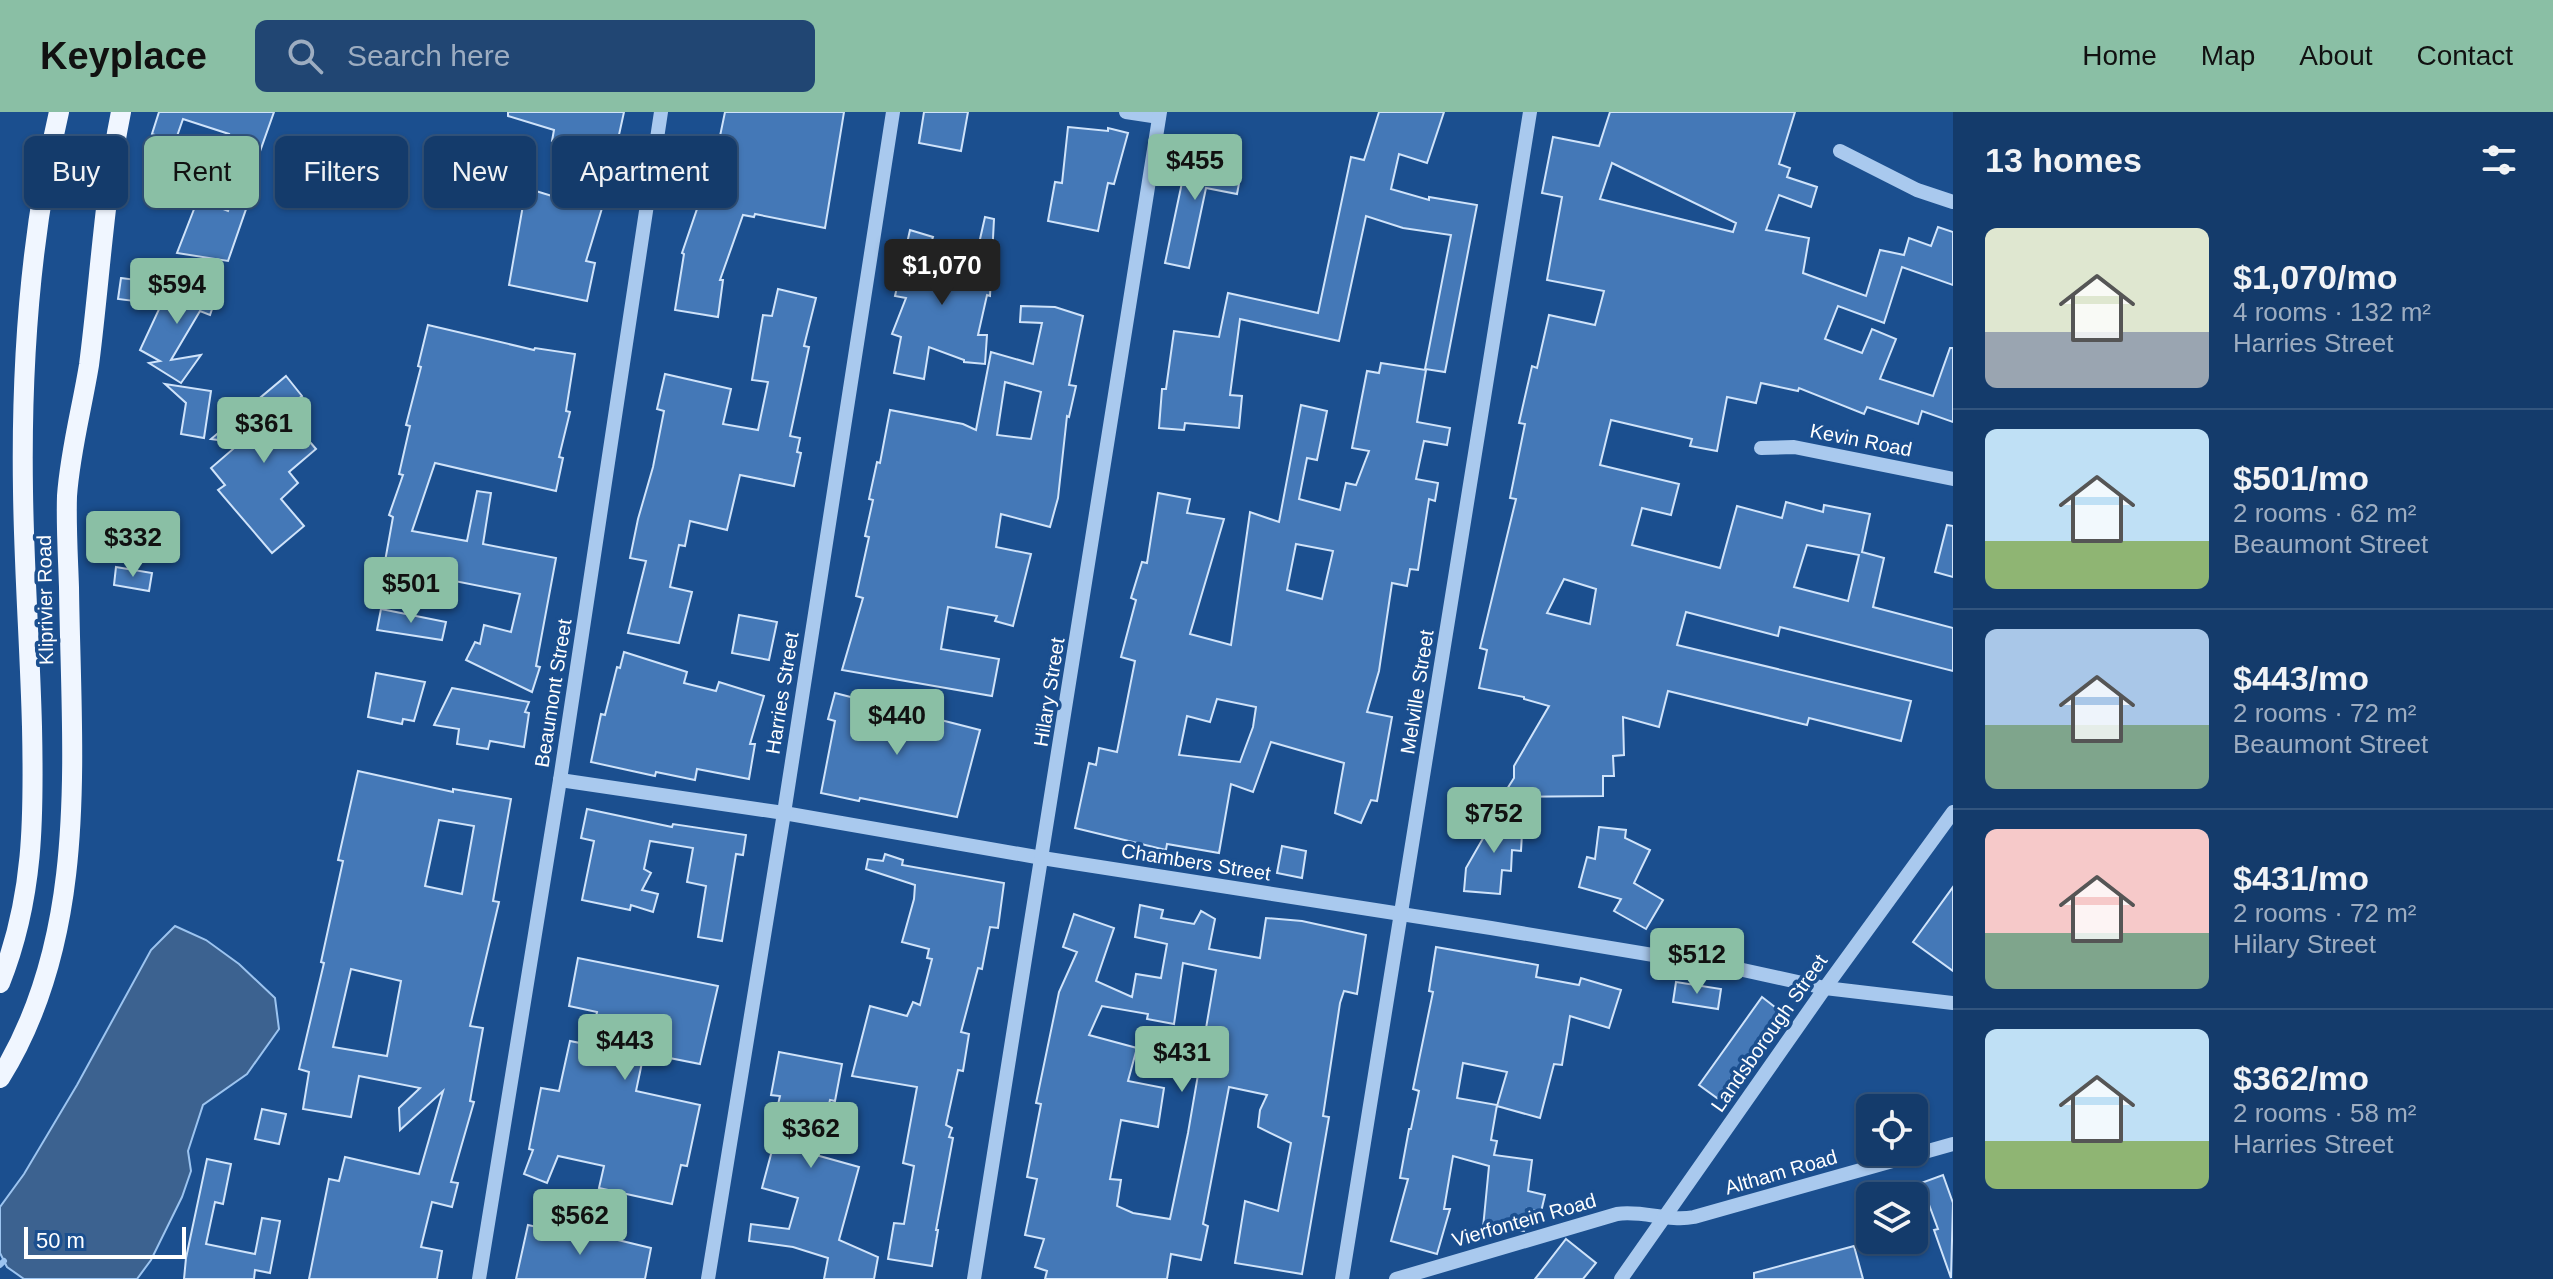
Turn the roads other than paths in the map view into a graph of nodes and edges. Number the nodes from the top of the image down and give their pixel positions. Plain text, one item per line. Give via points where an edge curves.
1 (59, 112) edge
2 (121, 112) edge
3 (661, 112) edge
4 (893, 112) edge
5 (1126, 112) edge
6 (1530, 112) edge
7 (1160, 115) edge
8 (1840, 151) dead end
9 (1953, 202) edge
10 (1761, 448) dead end
11 (1953, 479) edge
12 (560, 780) junction
13 (1953, 812) edge
14 (784, 813) junction
15 (1042, 858) junction
16 (1401, 914) junction
17 (0, 983) edge
18 (1825, 988) junction
19 (1953, 1003) edge
20 (0, 1078) edge
21 (1953, 1144) edge
22 (1665, 1218) junction
23 (479, 1279) edge
24 (708, 1279) edge
25 (974, 1279) edge
26 (1342, 1279) edge
27 (1396, 1279) edge
28 (1621, 1279) edge

1 - 17 main road, Kliprivier Road via 36,246 25,375 23,490 33,834 22,912
2 - 20 main road, Kliprivier Road via 67,496 71,841 48,967 28,1024
3 - 12 street, Beaumont Street
4 - 14 street, Harries Street
5 - 7 street
6 - 16 street, Melville Street
7 - 15 street, Hilary Street
8 - 9 street
10 - 11 street, Kevin Road via 1794,447
12 - 14 street, Chambers Street
12 - 23 street, Beaumont Street
13 - 18 street, Landsborough Street
14 - 15 street, Chambers Street
14 - 24 street, Harries Street
15 - 16 street, Chambers Street
15 - 25 street, Hilary Street
16 - 18 street, Chambers Street
16 - 26 street, Melville Street
18 - 19 street
18 - 22 street, Landsborough Street
21 - 22 street, Altham Road via 1694,1217
22 - 27 street, Vierfontein Road via 1617,1214
22 - 28 street, Landsborough Street

